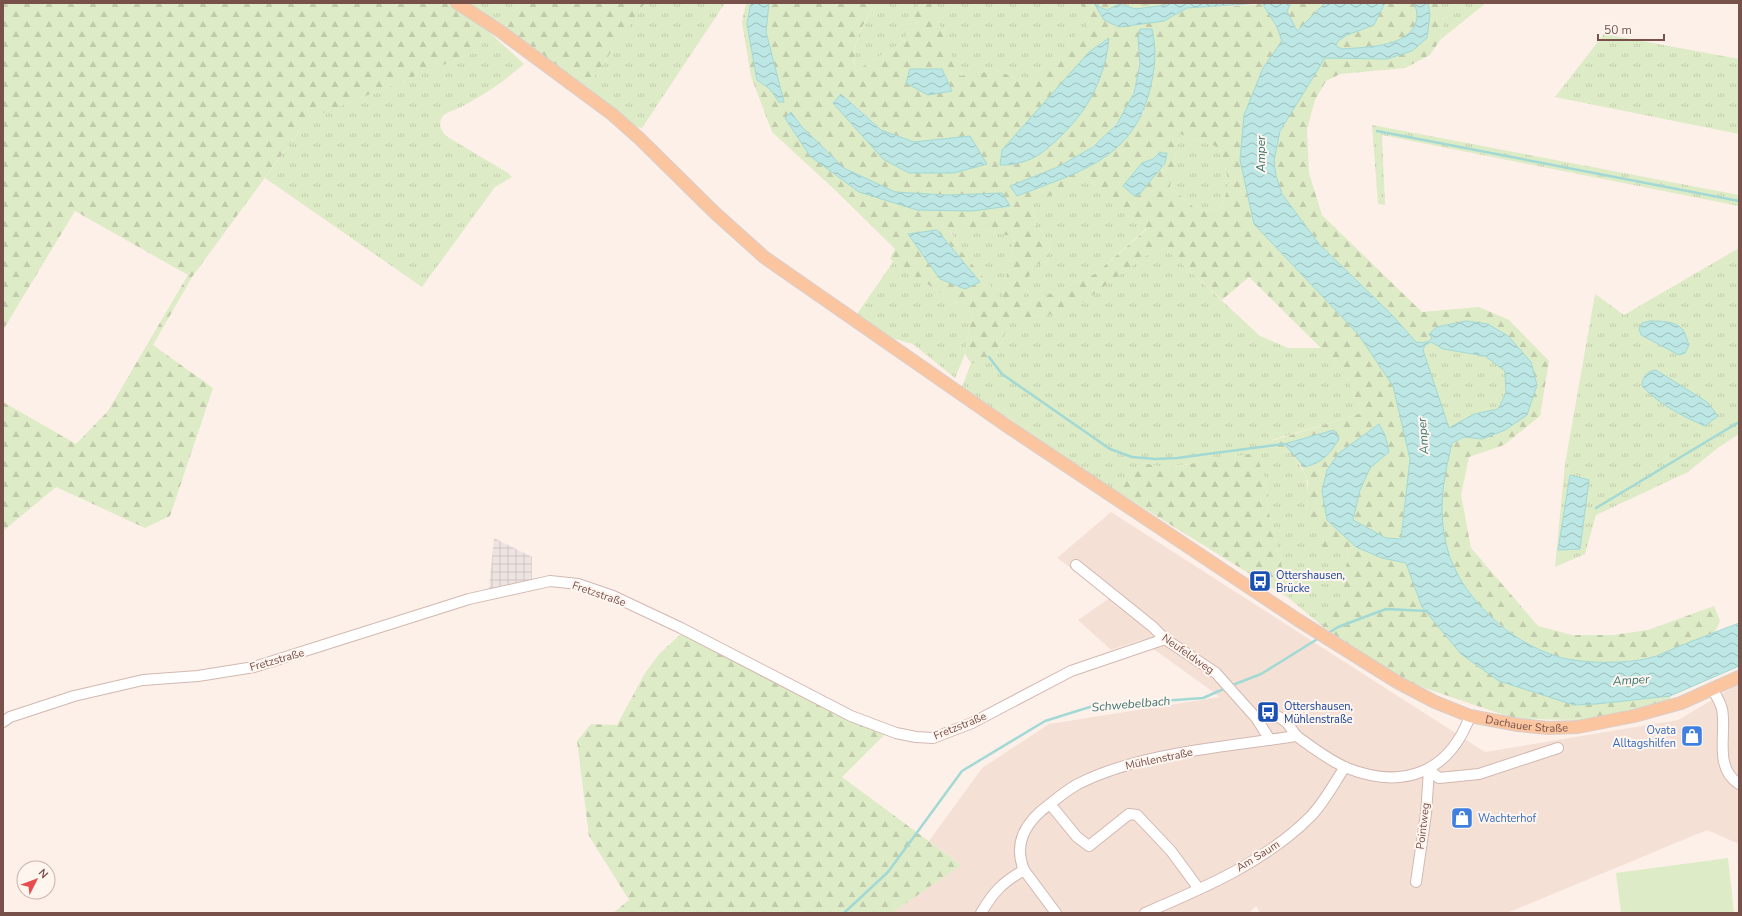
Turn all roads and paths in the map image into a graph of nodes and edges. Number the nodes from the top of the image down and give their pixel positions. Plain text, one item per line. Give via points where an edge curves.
1 (457, 3) edge
2 (1076, 565) dead end
3 (1164, 639) junction
4 (1739, 677) edge
5 (1712, 689) junction
6 (1470, 716) junction
7 (1257, 719) junction
8 (3, 722) edge
9 (1296, 736) junction
10 (1270, 740) junction
11 (1558, 748) dead end
12 (1345, 767) junction
13 (1428, 770) junction
14 (1739, 784) edge
15 (1050, 804) junction
16 (1024, 870) junction
17 (1416, 882) dead end
18 (1199, 889) junction
19 (982, 913) edge
20 (1056, 913) edge
21 (1145, 913) edge

1 - 6 main road, Dachauer Straße via 500,30 613,115 764,257 1007,426 1322,635 1397,682 1435,702
2 - 3 street, Neufeldweg via 1147,622
3 - 7 street, Neufeldweg via 1216,673
3 - 8 street, Fretzstraße via 1071,671 972,723 933,738 916,737 896,733 851,716 681,628 613,596 578,584 550,581 470,599 254,668 143,680 74,696 10,717
4 - 5 main road, Dachauer Straße
5 - 6 main road, Dachauer Straße via 1681,703 1643,714 1578,727 1518,725
5 - 14 street via 1722,708 1723,762 1728,773
6 - 13 street via 1466,728 1454,746 1443,760
7 - 9 street via 1274,714 1286,722
7 - 10 street, Neufeldweg
9 - 10 street, Mühlenstraße
9 - 12 street
10 - 15 street, Mühlenstraße via 1128,764 1077,785
11 - 13 street via 1479,774 1439,778
12 - 13 street via 1383,778
12 - 18 street, Am Saum via 1311,816 1289,836 1264,855
13 - 17 street, Pointweg via 1426,814
15 - 16 street, Mühlenstraße via 1028,825 1023,834 1019,859
15 - 18 street via 1077,837 1089,846 1129,814 1137,814 1171,851
16 - 19 street via 1009,878 992,894
16 - 20 street
18 - 21 street, Am Saum

